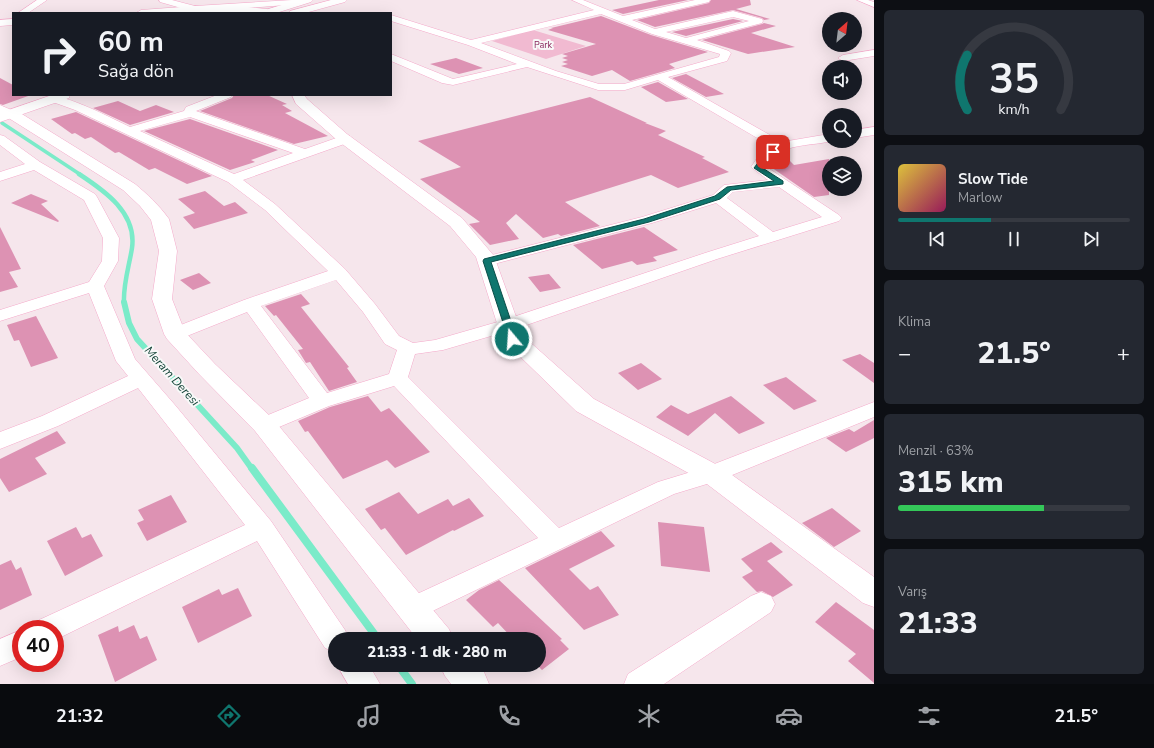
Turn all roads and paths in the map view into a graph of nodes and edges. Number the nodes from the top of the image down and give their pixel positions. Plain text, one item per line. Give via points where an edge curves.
1 (43, 0) edge
2 (163, 0) edge
3 (342, 0) edge
4 (576, 0) edge
5 (861, 0) edge
6 (305, 1) edge
7 (708, 1) edge
8 (322, 5) junction
9 (874, 5) edge
10 (195, 9) junction
11 (231, 10) edge
12 (602, 11) junction
13 (24, 12) edge
14 (154, 12) edge
15 (206, 12) edge
16 (254, 12) edge
17 (269, 12) edge
18 (298, 12) edge
19 (392, 18) edge
20 (623, 19) junction
21 (655, 32) junction
22 (687, 40) junction
23 (471, 43) junction
24 (874, 53) edge
25 (392, 57) edge
26 (843, 58) dead end
27 (528, 64) junction
28 (659, 76) junction
29 (53, 96) edge
30 (224, 96) edge
31 (298, 96) edge
32 (3, 112) edge
33 (190, 113) junction
34 (128, 131) junction
35 (874, 131) edge
36 (862, 133) edge
37 (0, 139) edge
38 (346, 139) junction
39 (822, 139) edge
40 (780, 146) junction
41 (304, 153) junction
42 (35, 165) junction
43 (0, 177) edge
44 (233, 179) junction
45 (781, 183) junction
46 (718, 198) junction
47 (770, 237) junction
48 (486, 261) junction
49 (339, 273) junction
50 (95, 286) junction
51 (250, 304) junction
52 (0, 316) edge
53 (508, 325) junction
54 (175, 334) junction
55 (407, 347) junction
56 (141, 378) junction
57 (398, 378) junction
58 (322, 401) junction
59 (874, 409) edge
60 (264, 425) junction
61 (0, 441) edge
62 (712, 474) junction
63 (262, 528) junction
64 (556, 541) junction
65 (873, 593) edge
66 (761, 604) dead end
67 (414, 608) junction
68 (64, 622) edge
69 (330, 632) edge
70 (432, 632) edge
71 (12, 647) edge
72 (0, 653) edge
73 (357, 672) edge
74 (463, 672) edge
75 (365, 684) edge
76 (472, 684) edge
77 (639, 684) edge

1 - 13 street
2 - 10 street
3 - 8 street
4 - 12 street
5 - 9 street
6 - 8 street via 299,5
6 - 11 street
6 - 17 street
7 - 20 street
8 - 18 street
10 - 11 street
10 - 14 street
10 - 15 street
11 - 16 street
12 - 20 street
12 - 23 street
19 - 23 street
20 - 21 street
21 - 22 street
21 - 22 street via 731,10 759,22
22 - 28 street via 726,53 723,59
23 - 27 street
24 - 26 street
25 - 27 street via 453,82
27 - 28 street via 598,87 625,87
28 - 40 street
29 - 32 street
29 - 34 street
30 - 33 street via 190,109
31 - 38 street via 301,101
32 - 54 street via 129,187 160,219 168,251 162,299
33 - 34 street
33 - 41 street
34 - 44 street
35 - 36 street
37 - 42 street
38 - 41 street
38 - 48 street via 456,222 485,256
39 - 40 street
40 - 45 street via 765,157 758,168
41 - 44 street
42 - 43 street
42 - 50 street via 90,197 111,238 110,261
44 - 49 street via 270,207
45 - 46 street via 729,188
45 - 47 street via 834,218
46 - 47 street
46 - 48 street via 647,220
47 - 53 street
48 - 53 street
49 - 51 street
49 - 55 street via 392,340
50 - 52 street
50 - 56 street via 126,361
51 - 54 street
51 - 58 street
53 - 55 street via 436,346 410,349
53 - 62 street via 512,339 585,406
54 - 60 street
55 - 57 street
56 - 61 street via 50,421
56 - 63 street
57 - 58 street
57 - 64 street
58 - 60 street
59 - 62 street
60 - 67 street
62 - 64 street via 666,488
62 - 65 street
63 - 68 street
63 - 69 street
64 - 67 street
66 - 77 street
67 - 70 street
71 - 72 street
73 - 75 street
74 - 76 street

